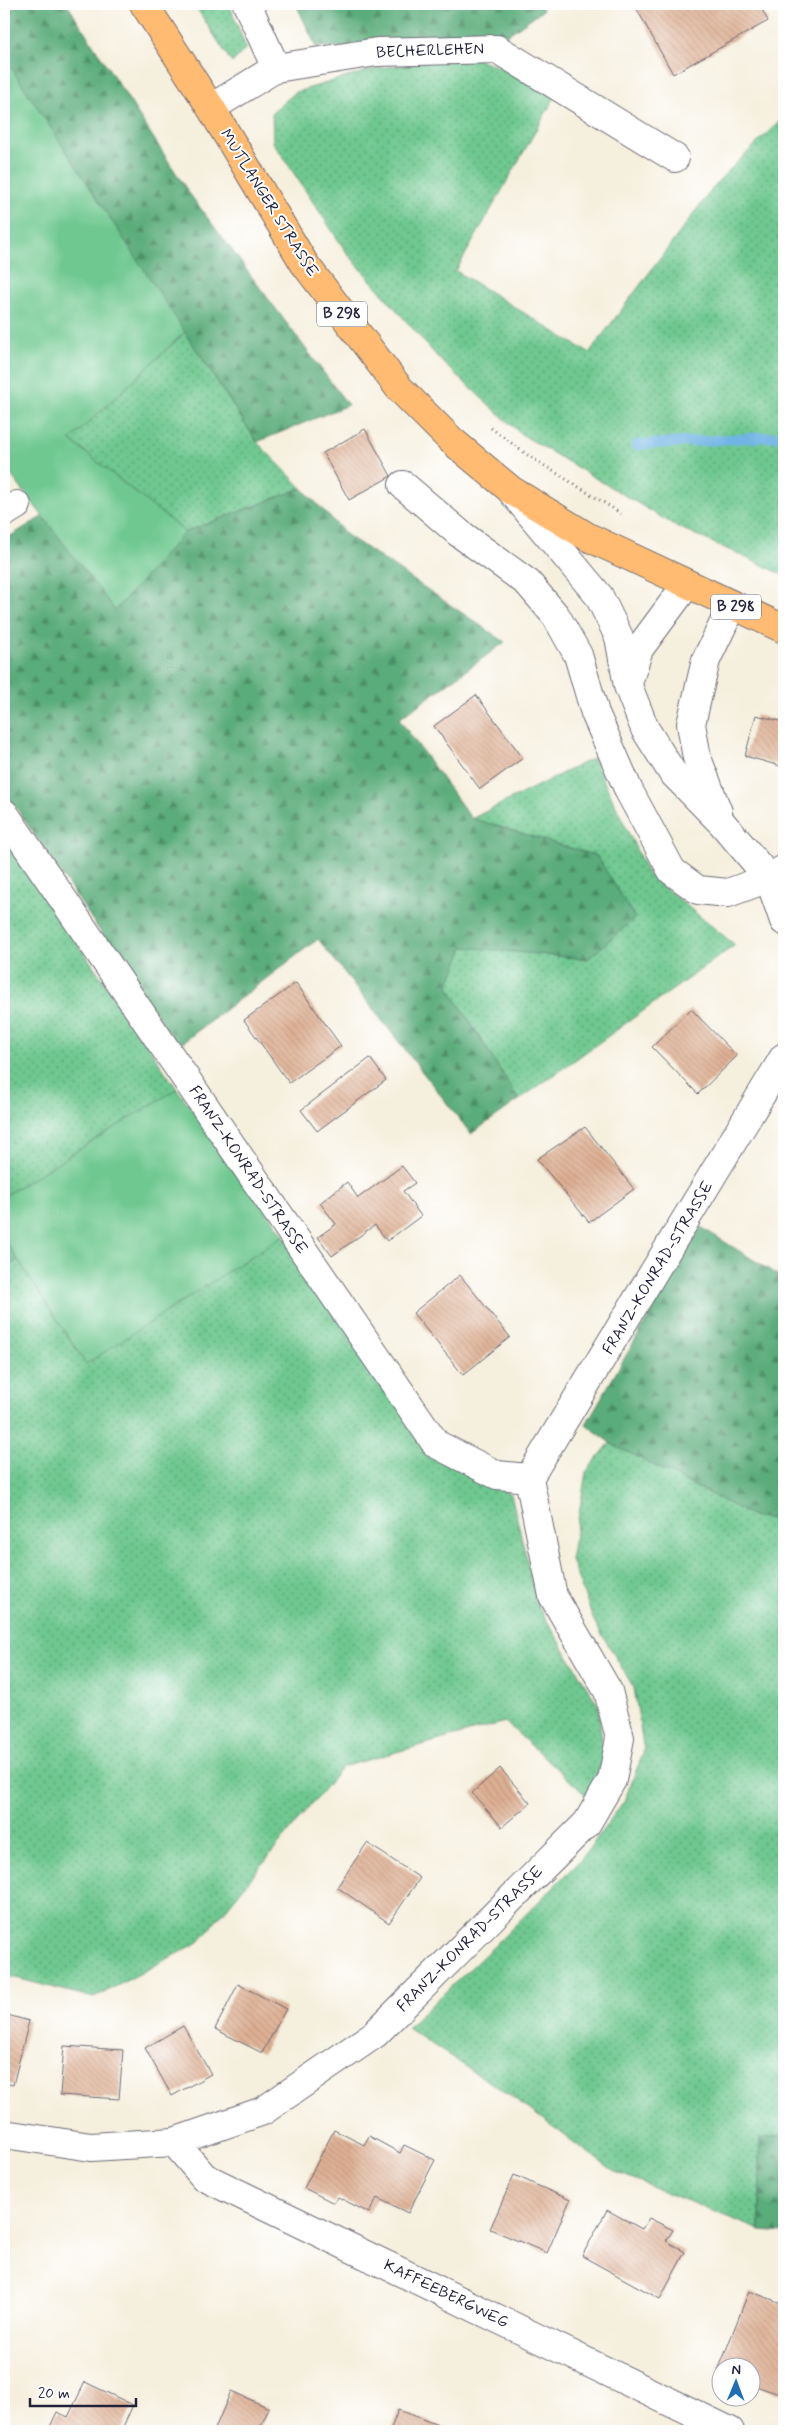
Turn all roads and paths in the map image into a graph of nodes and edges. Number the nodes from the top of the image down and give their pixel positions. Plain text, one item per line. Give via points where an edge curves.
1 (144, 4) edge
2 (247, 4) edge
3 (276, 68) junction
4 (211, 108) junction
5 (675, 158) dead end
6 (486, 424) dead end
7 (403, 485) dead end
8 (511, 490) junction
9 (623, 515) dead end
10 (688, 584) junction
11 (732, 606) junction
12 (784, 629) edge
13 (628, 686) junction
14 (4, 813) edge
15 (722, 823) junction
16 (776, 873) edge
17 (784, 921) edge
18 (784, 1057) edge
19 (530, 1478) junction
20 (4, 2134) edge
21 (174, 2142) junction
22 (730, 2431) edge

1 - 4 main road, MUTLANGER STRASSE / B 298
2 - 3 street
3 - 4 street, BECHERLEHEN
3 - 5 street, BECHERLEHEN via 377,52 497,49
4 - 8 main road, MUTLANGER STRASSE / B 298 via 304,263 399,388 451,440
6 - 9 path via 529,456
7 - 16 street via 459,533 528,583 556,616 578,655 595,713 629,791 672,871 698,890 728,893
8 - 10 main road, MUTLANGER STRASSE / B 298 via 588,537
8 - 13 street via 599,596 619,637
10 - 11 main road, MUTLANGER STRASSE / B 298
10 - 13 street via 639,649
11 - 12 main road, MUTLANGER STRASSE / B 298
11 - 15 street via 706,660 691,724 697,758
13 - 15 street via 645,729 672,772
14 - 19 street, FRANZ-KONRAD-STRASSE via 436,1444 497,1475
15 - 16 street
16 - 17 street
18 - 19 street, FRANZ-KONRAD-STRASSE
19 - 21 street, FRANZ-KONRAD-STRASSE via 553,1596 608,1690 620,1738 612,1780 587,1823 375,2034 263,2111
20 - 21 street, FRANZ-KONRAD-STRASSE via 91,2147
21 - 22 street, KAFFEEBERGWEG via 204,2177

